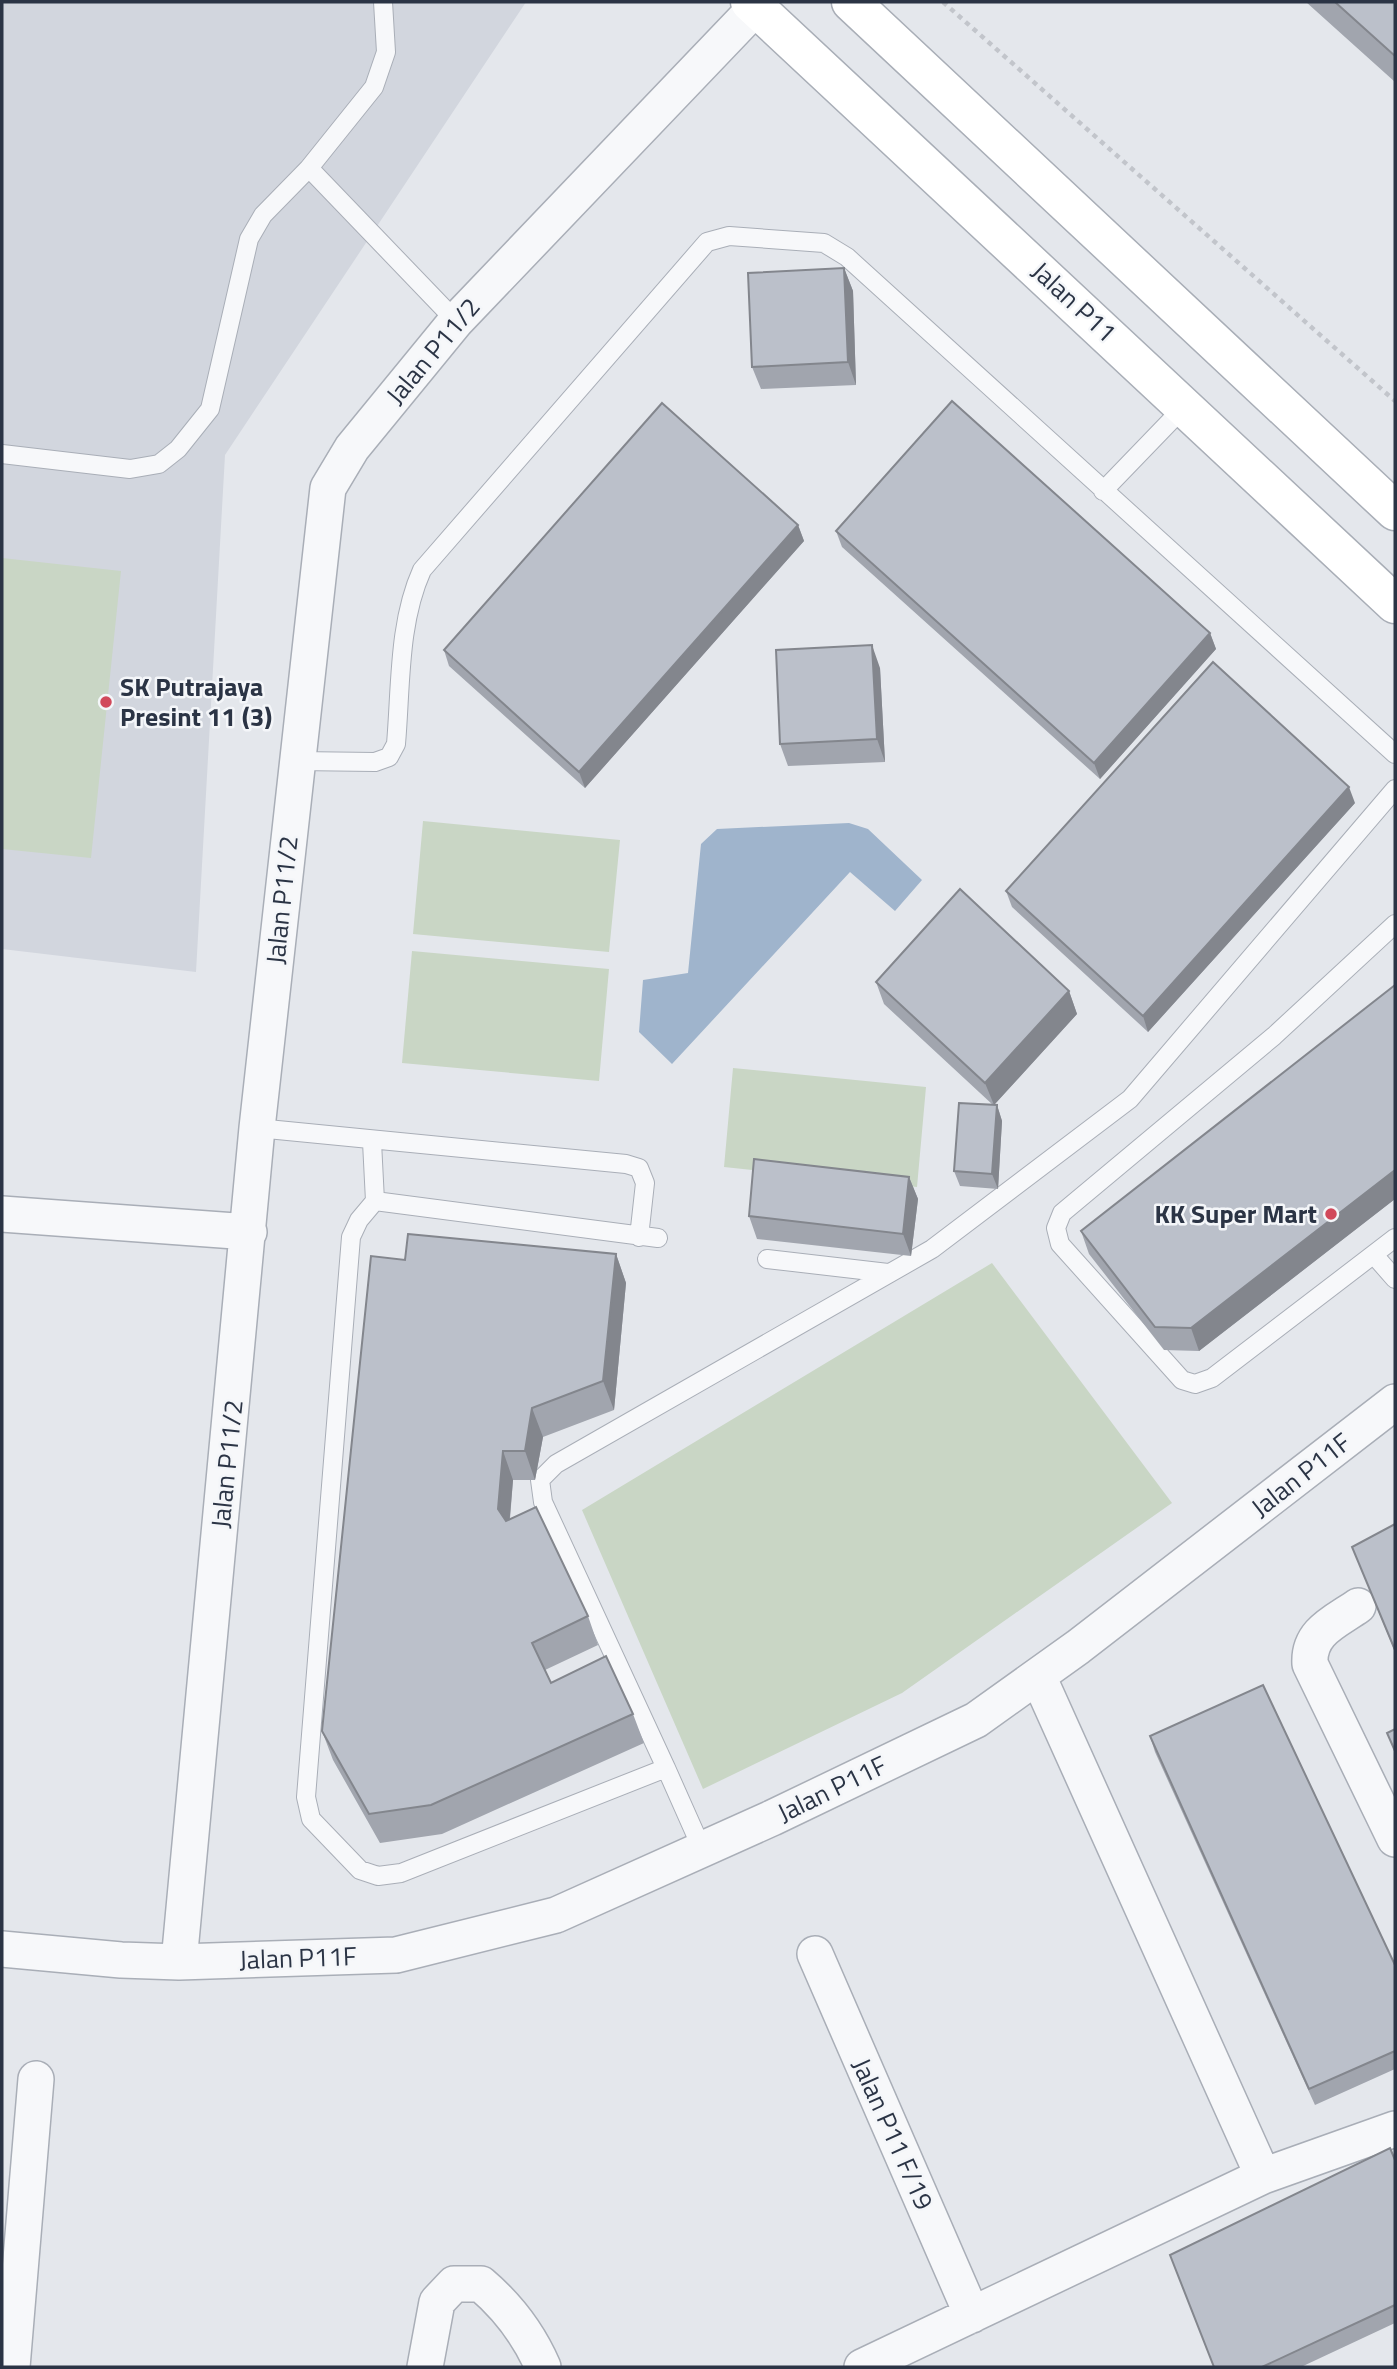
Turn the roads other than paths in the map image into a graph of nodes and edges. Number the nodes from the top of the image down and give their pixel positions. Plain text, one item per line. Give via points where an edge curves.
1 (383, 2) edge
2 (851, 2) edge
3 (755, 4) edge
4 (309, 168) junction
5 (456, 321) junction
6 (1186, 405) junction
7 (2, 454) edge
8 (1103, 491) junction
9 (1395, 511) edge
10 (1395, 604) edge
11 (1395, 754) edge
12 (297, 761) junction
13 (1395, 789) edge
14 (1395, 924) edge
15 (257, 1128) junction
16 (372, 1142) junction
17 (375, 1201) junction
18 (2, 1214) edge
19 (249, 1232) junction
20 (639, 1237) junction
21 (658, 1238) dead end
22 (1395, 1238) edge
23 (1374, 1255) junction
24 (767, 1258) dead end
25 (888, 1273) junction
26 (1395, 1279) edge
27 (1395, 1402) edge
28 (1358, 1606) dead end
29 (1038, 1676) junction
30 (666, 1768) junction
31 (1395, 1839) edge
32 (702, 1849) junction
33 (2, 1949) edge
34 (815, 1954) dead end
35 (178, 1962) junction
36 (36, 2079) dead end
37 (1395, 2129) edge
38 (1263, 2176) junction
39 (972, 2315) junction
40 (12, 2367) edge
41 (425, 2367) edge
42 (543, 2367) edge
43 (862, 2367) edge

1 - 4 lane via 386,52 374,88
2 - 9 main road
3 - 5 street, Jalan P11/2
3 - 6 main road, Jalan P11
4 - 5 lane
4 - 7 lane via 263,215 249,239 210,409 178,449 159,464 130,469
5 - 12 street, Jalan P11/2 via 352,448 328,488
6 - 8 lane
6 - 10 main road, Jalan P11
8 - 11 lane
8 - 12 lane via 847,257 824,243 729,236 707,242 422,570 407,619 396,744 389,757 375,762
12 - 15 street, Jalan P11/2
13 - 25 lane via 1130,1099 964,1227
14 - 23 lane via 1274,1036 1062,1213 1056,1227 1060,1244 1182,1380 1195,1384 1212,1378
15 - 16 lane
15 - 19 street, Jalan P11/2
16 - 17 lane
16 - 20 lane via 639,1168 645,1183
17 - 20 lane
17 - 30 lane via 351,1237 306,1797 311,1819 360,1870 378,1876 401,1872
18 - 19 street
19 - 35 street, Jalan P11/2
20 - 21 lane
22 - 23 lane
23 - 26 lane
24 - 25 lane
25 - 30 lane via 556,1464 540,1480 543,1502
27 - 29 street, Jalan P11F
28 - 31 street via 1314,1637 1310,1664
29 - 32 street, Jalan P11F via 976,1720
29 - 38 street
30 - 32 lane
32 - 35 street, Jalan P11F via 556,1915 396,1955
33 - 35 street, Jalan P11F
34 - 39 street, Jalan P11 F/19
36 - 40 street
37 - 38 street
38 - 39 street
39 - 43 street
41 - 42 street via 437,2302 454,2284 481,2284 499,2299 532,2343

